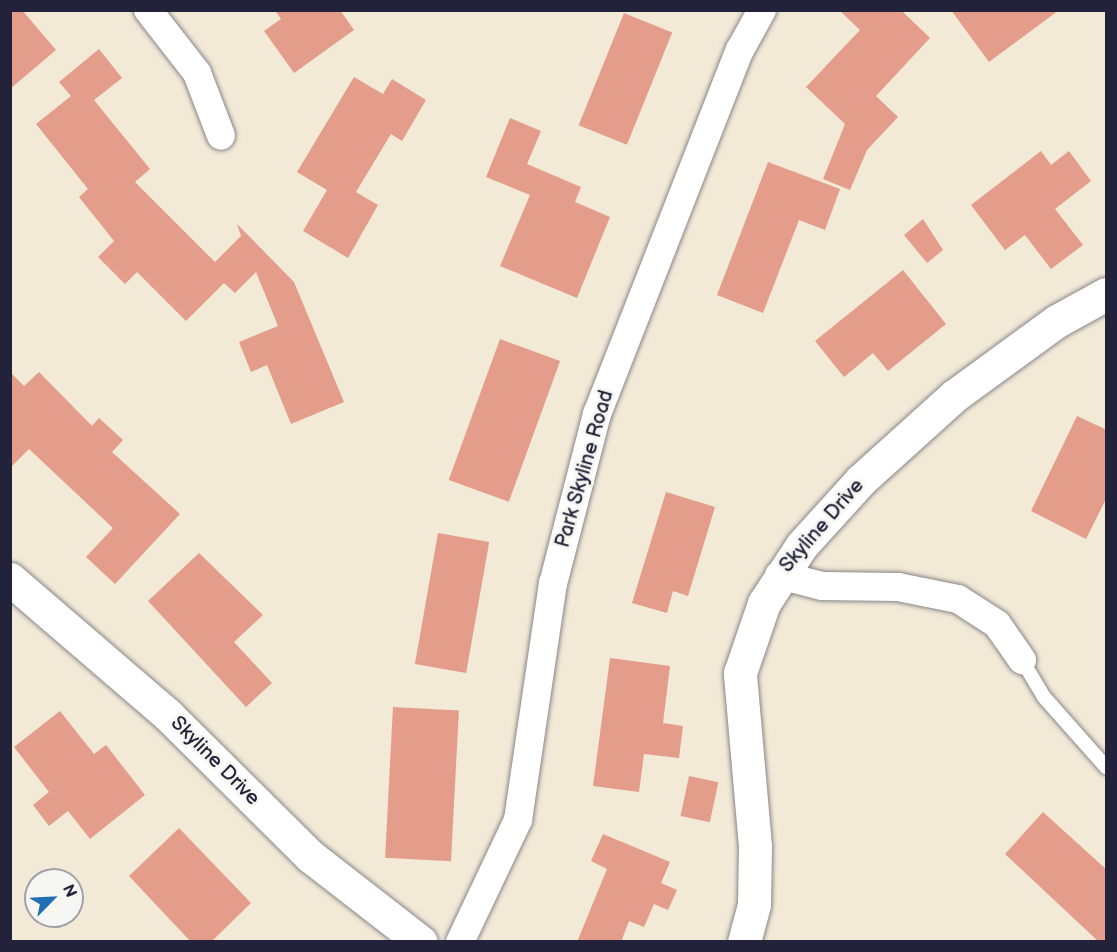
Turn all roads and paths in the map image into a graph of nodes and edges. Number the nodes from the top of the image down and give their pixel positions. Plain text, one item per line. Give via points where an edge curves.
1 (148, 10) edge
2 (762, 10) edge
3 (221, 136) dead end
4 (1107, 294) edge
5 (779, 575) junction
6 (10, 579) edge
7 (1023, 660) joint
8 (1107, 767) edge
9 (421, 942) edge
10 (460, 942) edge
11 (744, 942) edge

1 - 3 street via 197,73
2 - 10 street, Park Skyline Road via 740,50 597,414 553,584 518,820
4 - 5 street, Skyline Drive via 1057,321 954,396 861,480
5 - 7 street via 822,586 898,587 958,599 997,624
5 - 11 street, Skyline Drive via 764,603 740,673 755,846 754,904
6 - 9 street, Skyline Drive via 168,715 310,856
7 - 8 lane via 1044,697

